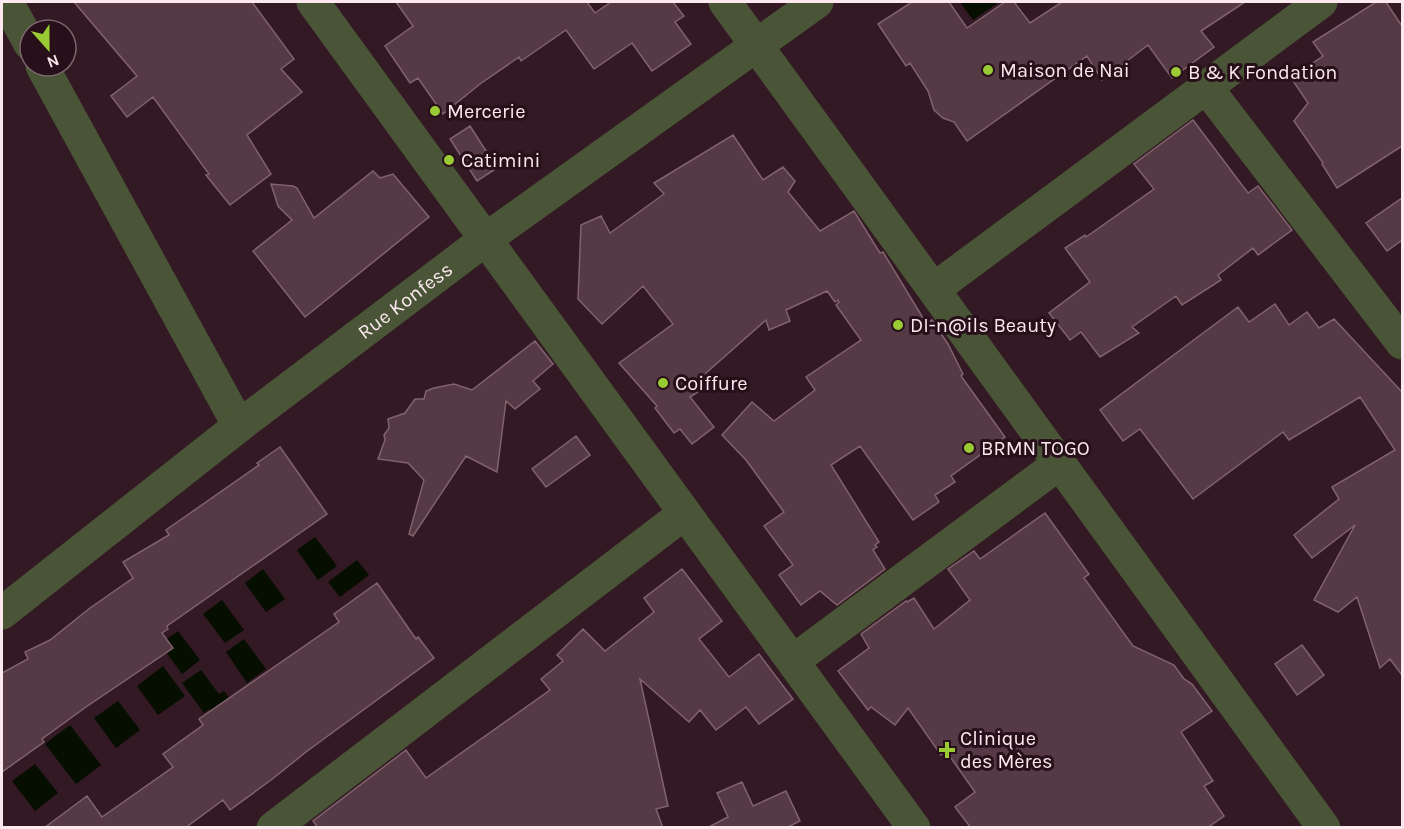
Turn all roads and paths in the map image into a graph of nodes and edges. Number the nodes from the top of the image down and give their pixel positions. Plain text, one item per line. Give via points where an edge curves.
1 (7, 2) edge
2 (313, 2) edge
3 (725, 2) edge
4 (817, 2) edge
5 (1321, 2) edge
6 (18, 22) edge
7 (756, 45) junction
8 (49, 78) edge
9 (1206, 87) junction
10 (486, 239) junction
11 (934, 289) junction
12 (1402, 342) edge
13 (239, 426) junction
14 (1060, 463) junction
15 (685, 513) junction
16 (2, 613) edge
17 (793, 661) junction
18 (273, 828) edge
19 (914, 828) edge
20 (1324, 828) edge

1 - 6 street
2 - 10 street
3 - 7 street
4 - 7 street, Rue Konfess
5 - 9 street
7 - 10 street, Rue Konfess
7 - 11 street
8 - 13 street
9 - 11 street
9 - 12 street
10 - 13 street, Rue Konfess
10 - 15 street
11 - 14 street
13 - 16 street, Rue Konfess
14 - 17 street
14 - 20 street
15 - 17 street
15 - 18 street
17 - 19 street

